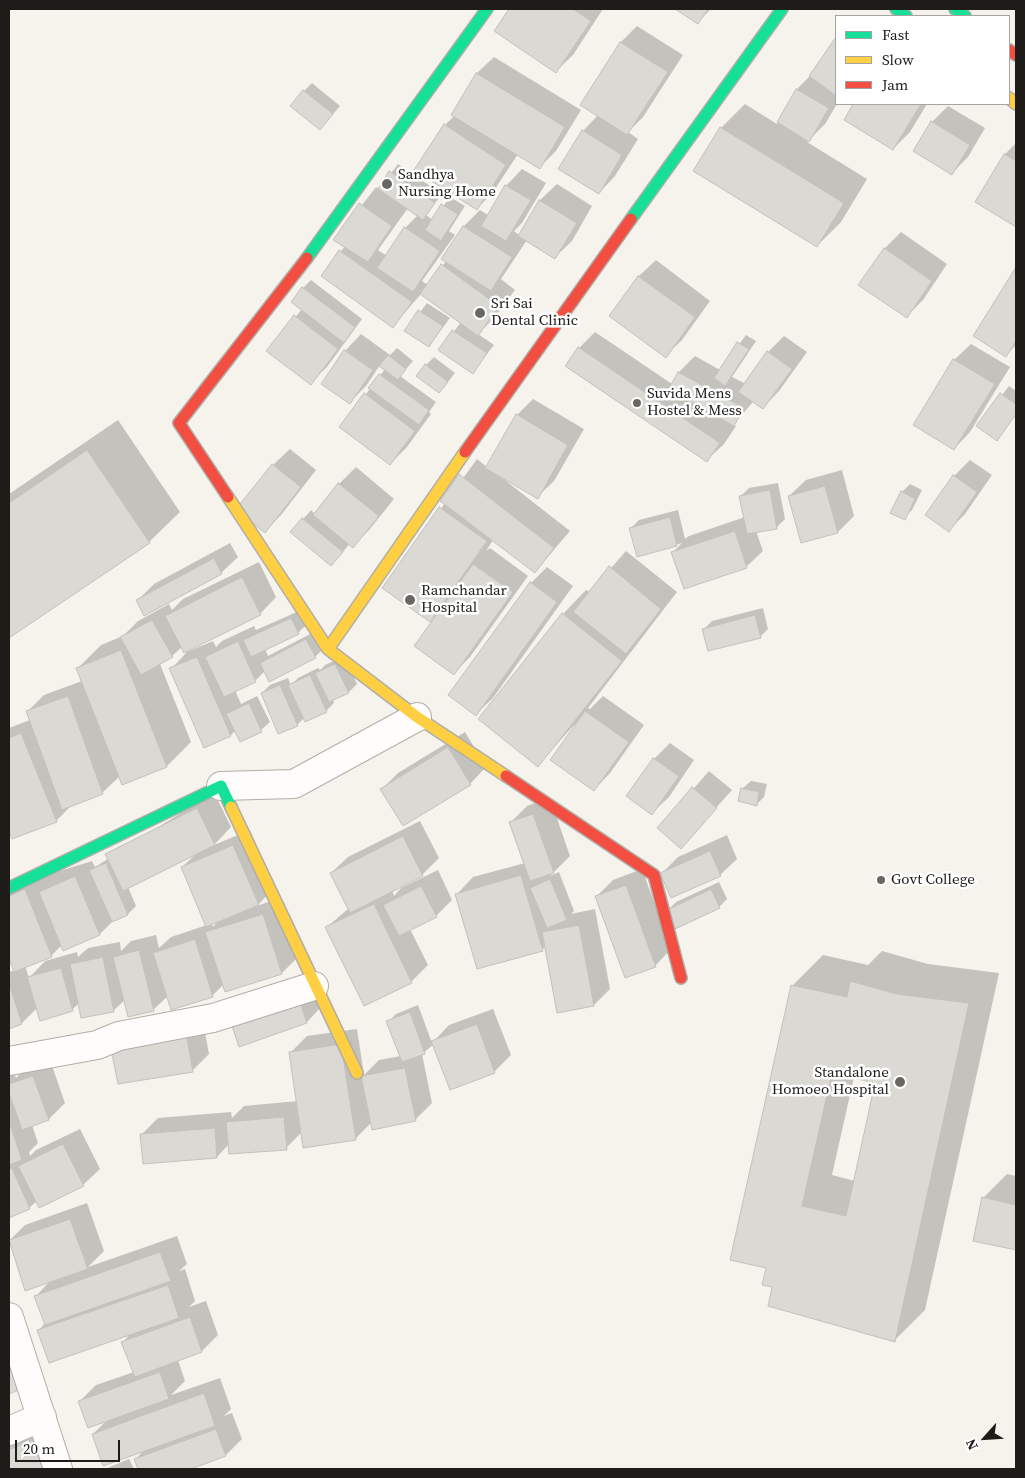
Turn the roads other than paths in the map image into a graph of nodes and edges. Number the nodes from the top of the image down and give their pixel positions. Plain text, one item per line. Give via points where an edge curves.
1 (487, 9) edge
2 (782, 9) edge
3 (328, 649) junction
4 (417, 717) junction
5 (221, 786) junction
6 (9, 888) edge
7 (682, 978) dead end
8 (314, 986) junction
9 (9, 1061) edge
10 (357, 1074) dead end
11 (9, 1317) edge
12 (42, 1417) junction
13 (9, 1431) edge
14 (58, 1469) edge

1 - 3 main road via 336,222 179,423
2 - 3 main road via 504,396
3 - 4 main road
4 - 5 street via 294,784
4 - 7 main road via 654,875
5 - 6 main road
5 - 8 main road
8 - 9 street via 213,1018
8 - 10 main road
11 - 12 street
12 - 13 street
12 - 14 street

